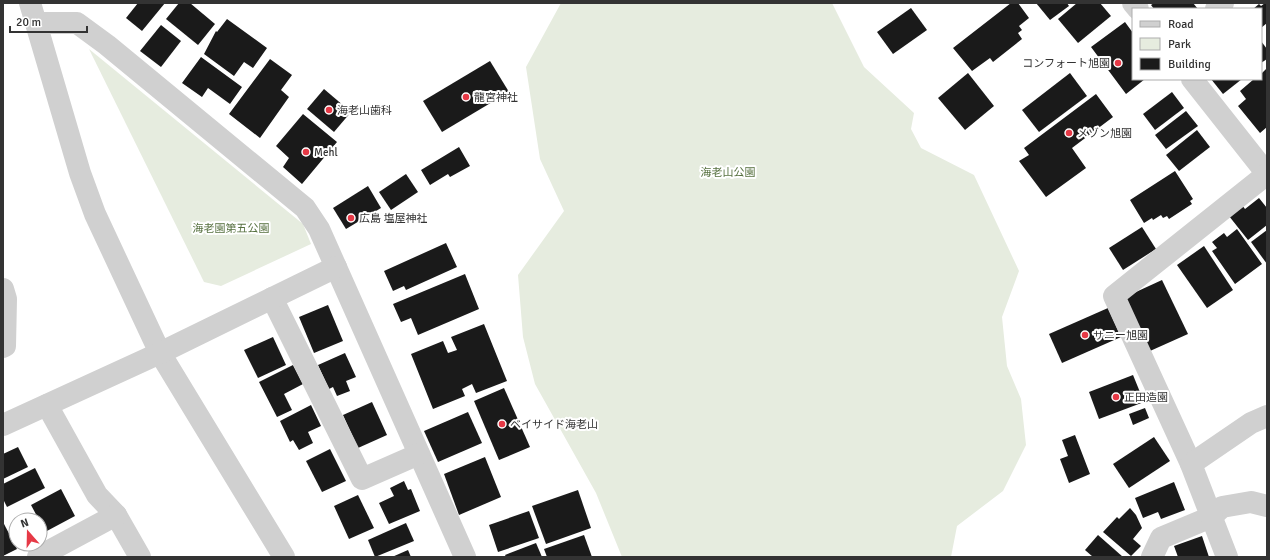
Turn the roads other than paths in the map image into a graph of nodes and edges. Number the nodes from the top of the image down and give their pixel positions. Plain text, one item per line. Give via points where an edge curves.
1 (33, 13) edge
2 (1193, 80) edge
3 (1267, 174) edge
4 (336, 267) junction
5 (3, 289) edge
6 (272, 298) junction
7 (3, 347) edge
8 (160, 353) junction
9 (48, 405) junction
10 (1267, 416) edge
11 (3, 425) edge
12 (419, 454) junction
13 (1191, 464) junction
14 (1267, 506) edge
15 (116, 515) junction
16 (1211, 517) junction
17 (38, 557) edge
18 (140, 557) edge
19 (284, 557) edge
20 (465, 557) edge
21 (1152, 557) edge
22 (1227, 557) edge

1 - 4 street via 77,24 107,45 305,208 319,228
1 - 8 street via 80,173 95,214
2 - 3 street
3 - 13 street via 1114,296
4 - 6 street
4 - 12 street
5 - 7 street via 6,299
6 - 8 street
6 - 12 street via 362,479
8 - 9 street
8 - 19 street
9 - 11 street
9 - 15 street via 97,495
10 - 13 street via 1251,423
12 - 20 street
13 - 16 street
14 - 16 street via 1251,502 1222,507
15 - 17 street
15 - 18 street
16 - 21 street via 1161,538
16 - 22 street

